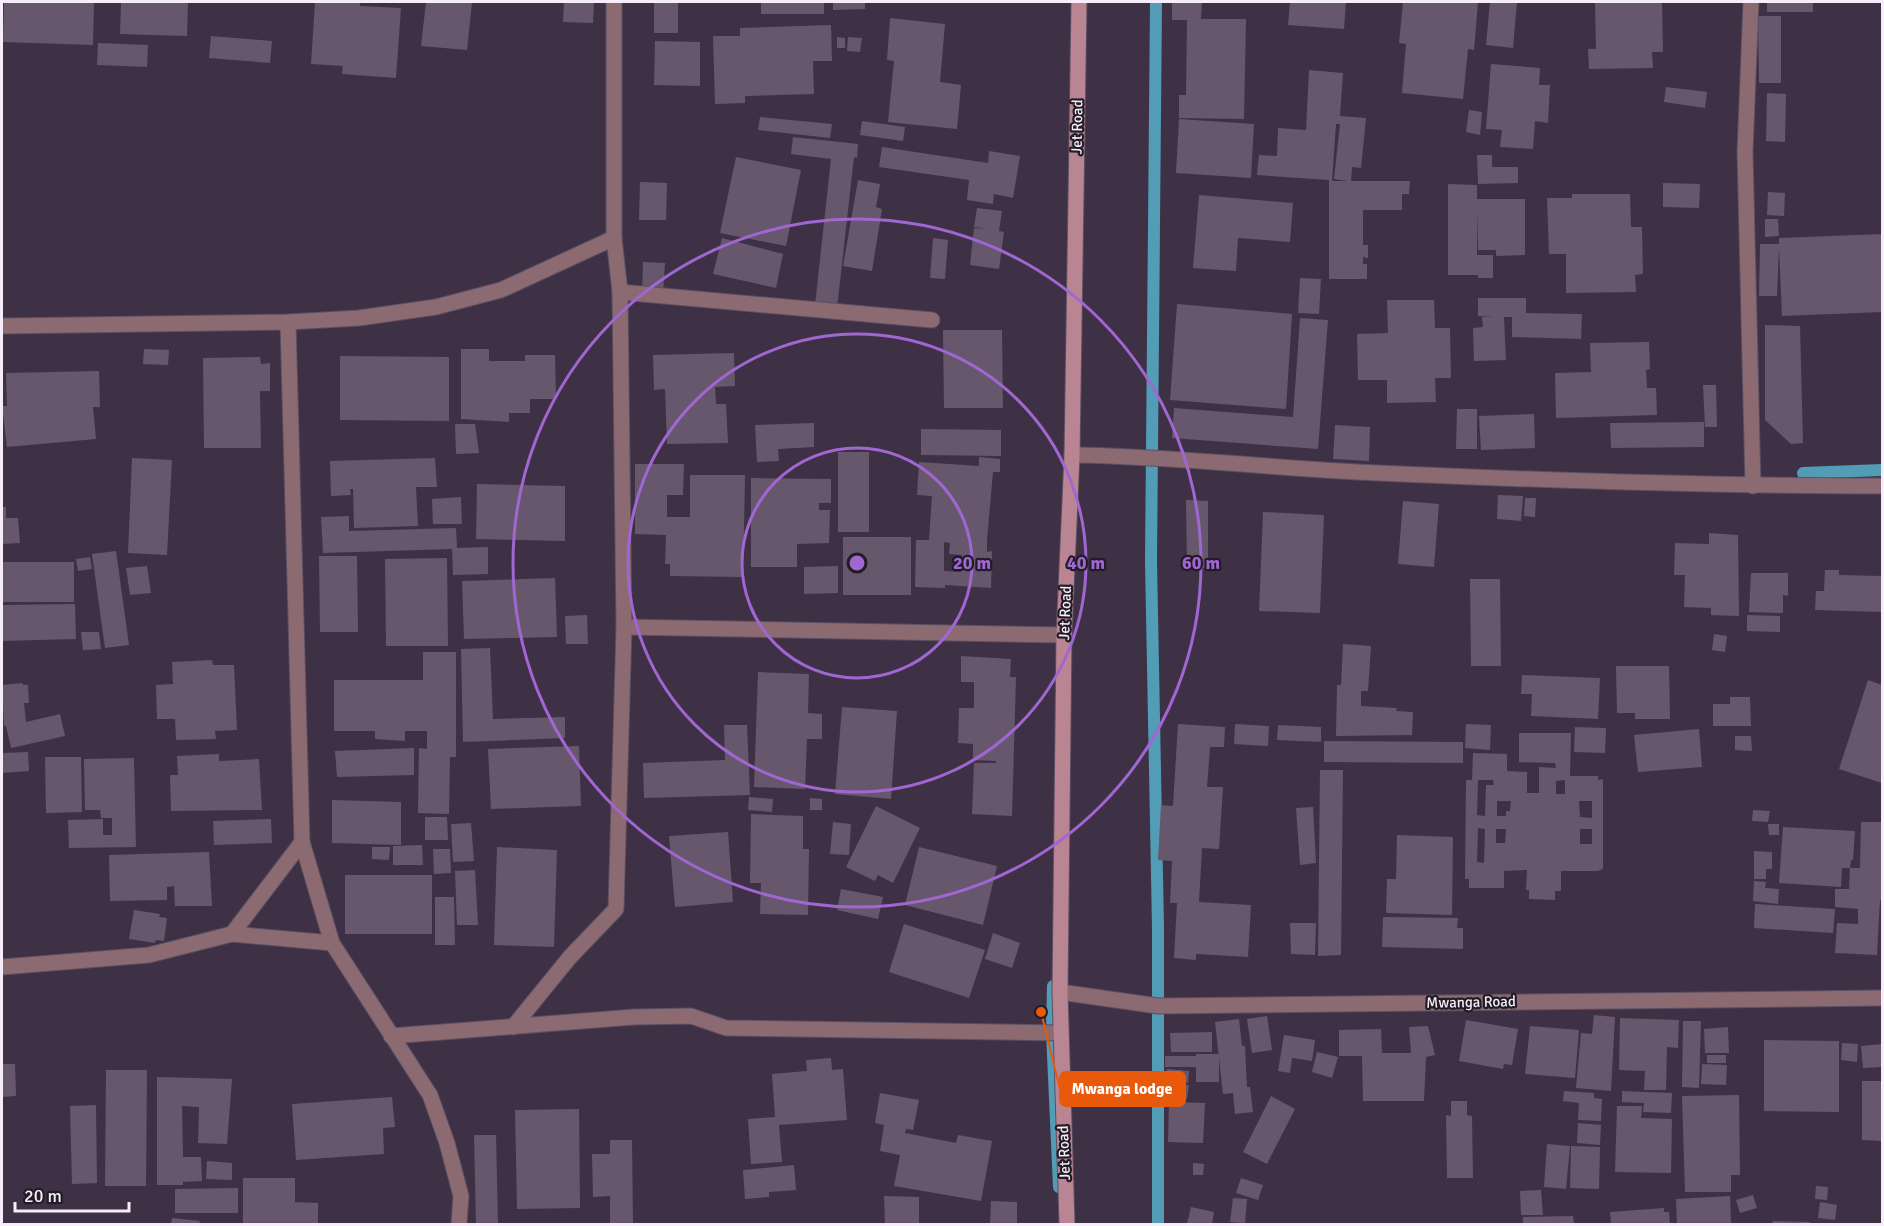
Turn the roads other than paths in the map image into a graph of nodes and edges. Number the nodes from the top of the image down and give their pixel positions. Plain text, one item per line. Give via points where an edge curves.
1 (614, 2) edge
2 (1079, 2) edge
3 (1751, 2) edge
4 (614, 238) junction
5 (620, 292) junction
6 (932, 320) dead end
7 (288, 322) junction
8 (2, 326) edge
9 (1072, 455) junction
10 (1753, 486) junction
11 (1882, 486) edge
12 (624, 627) junction
13 (1064, 635) junction
14 (302, 842) junction
15 (232, 934) junction
16 (332, 943) junction
17 (2, 967) edge
18 (1060, 992) junction
19 (1882, 998) edge
20 (513, 1027) junction
21 (1060, 1033) junction
22 (391, 1036) junction
23 (459, 1224) edge
24 (1067, 1224) edge

1 - 4 street
2 - 9 main road, Jet Road
3 - 10 street via 1744,153
4 - 5 street
4 - 7 street via 501,290 435,307 359,318
5 - 6 street
5 - 12 street
7 - 8 street
7 - 14 street
9 - 10 street via 1153,456 1356,471
9 - 13 main road, Jet Road
10 - 11 street
12 - 13 street
12 - 20 street via 616,909 570,957
13 - 18 main road, Jet Road
14 - 15 street
14 - 16 street
15 - 16 street
15 - 17 street via 149,955
16 - 22 street
18 - 19 street, Mwanga Road via 1158,1006
18 - 21 main road, Jet Road
20 - 21 street via 692,1016 726,1028
20 - 22 street
21 - 24 main road, Jet Road
22 - 23 street via 434,1104 461,1196

